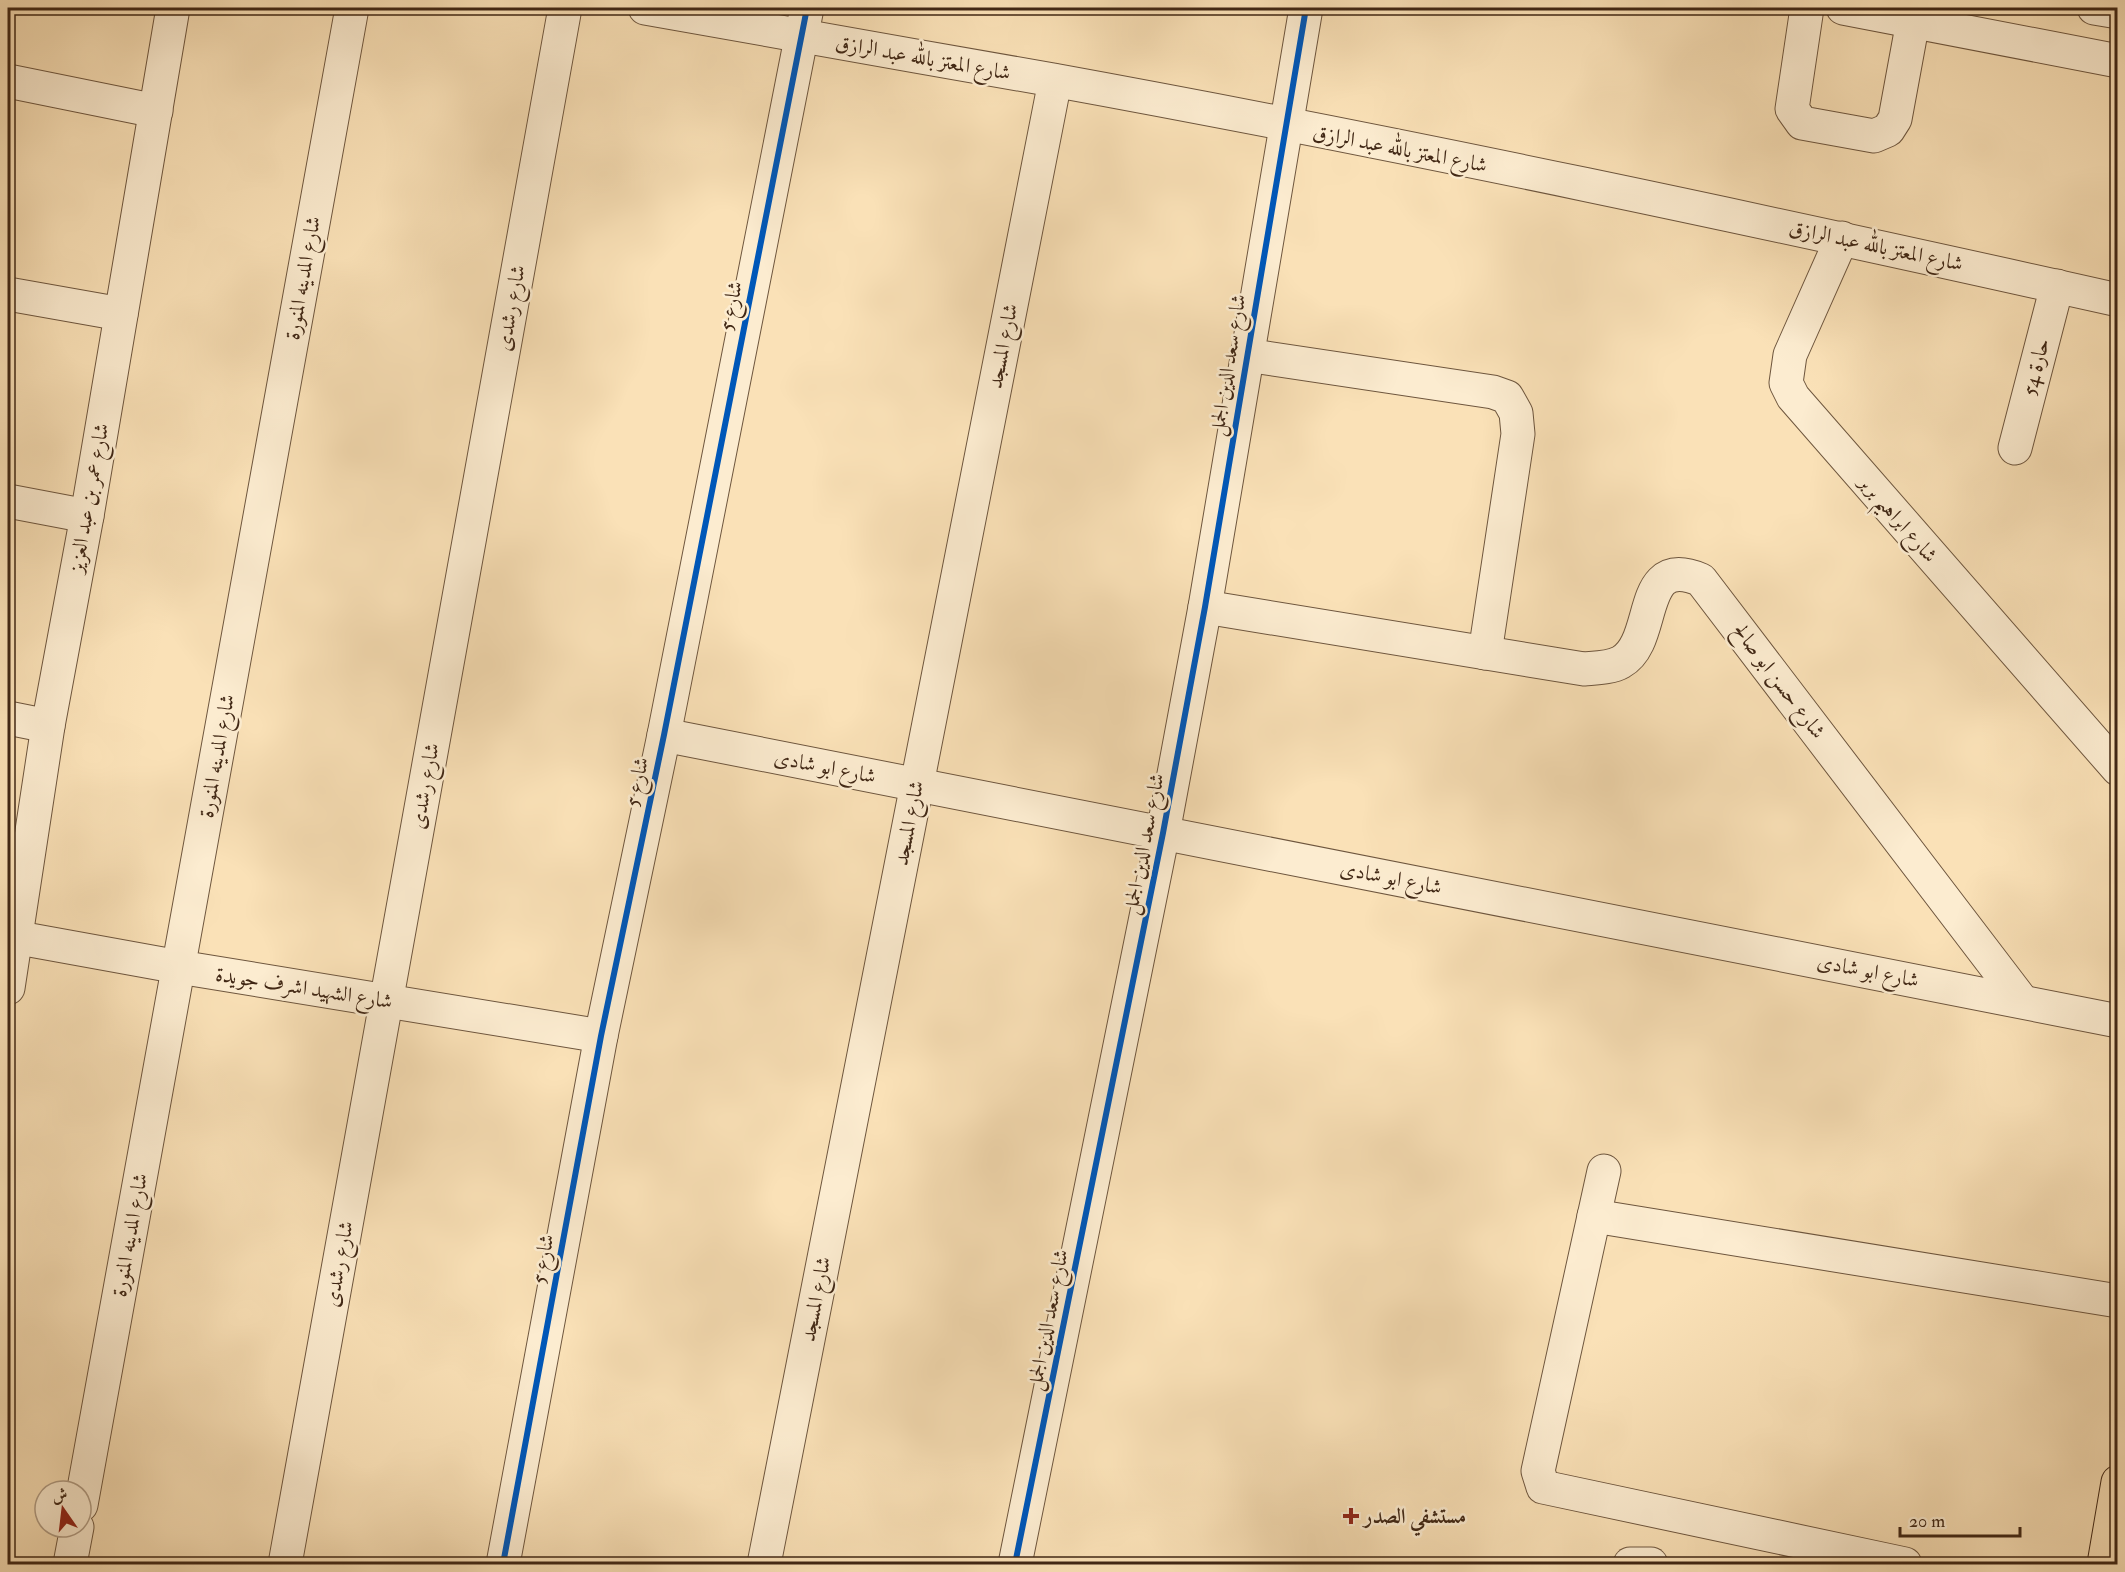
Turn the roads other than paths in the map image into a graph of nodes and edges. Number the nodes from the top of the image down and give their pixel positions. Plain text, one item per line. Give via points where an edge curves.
1 (173, 8) edge
2 (352, 8) edge
3 (565, 8) edge
4 (645, 8) edge
5 (1306, 8) edge
6 (1807, 8) edge
7 (1843, 8) edge
8 (2094, 8) edge
9 (2118, 12) edge
10 (1913, 21) junction
11 (804, 22) edge
12 (2118, 61) edge
13 (8, 81) edge
14 (1055, 81) junction
15 (156, 111) junction
16 (1285, 125) junction
17 (1842, 238) junction
18 (2056, 286) junction
19 (8, 294) edge
20 (2118, 300) edge
21 (120, 314) junction
22 (1246, 355) junction
23 (2015, 448) dead end
24 (8, 501) edge
25 (87, 516) junction
26 (1205, 607) junction
27 (1485, 653) junction
28 (8, 718) edge
29 (48, 726) junction
30 (664, 735) junction
31 (2118, 769) edge
32 (916, 785) junction
33 (1163, 833) junction
34 (12, 937) edge
35 (179, 968) junction
36 (8, 988) edge
37 (387, 1001) junction
38 (2022, 1001) junction
39 (2118, 1021) edge
40 (601, 1036) junction
41 (1604, 1171) dead end
42 (1594, 1216) junction
43 (2118, 1301) edge
44 (86, 1479) edge
45 (2118, 1482) edge
46 (75, 1539) edge
47 (70, 1564) edge
48 (285, 1564) edge
49 (503, 1564) edge
50 (764, 1564) edge
51 (1016, 1564) edge
52 (1630, 1564) edge
53 (1652, 1564) edge
54 (1905, 1564) edge
55 (2104, 1564) edge

1 - 15 street, شارع عمر بن عبد العزيز
2 - 35 street, شارع المدينه المنورة
3 - 37 street, شارع رشدى
4 - 11 street, شارع المعتز بالله عبد الرازق
5 - 16 street, شارع سعد الدين الجمل
6 - 10 street via 1792,109 1802,123 1874,136 1888,130 1895,119
7 - 10 street
8 - 9 street
10 - 12 street
11 - 14 street, شارع المعتز بالله عبد الرازق
11 - 30 street, شارع 5
13 - 15 street
14 - 16 street, شارع المعتز بالله عبد الرازق
14 - 32 street, شارع المسجد
15 - 21 street, شارع عمر بن عبد العزيز
16 - 17 street, شارع المعتز بالله عبد الرازق
16 - 22 street, شارع سعد الدين الجمل
17 - 18 street, شارع المعتز بالله عبد الرازق
17 - 31 street, شارع ابراهيم بربر via 1790,355 1786,383 1793,398
18 - 20 street, شارع المعتز بالله عبد الرازق
18 - 23 street, حارة 54
19 - 21 street
21 - 25 street, شارع عمر بن عبد العزيز
22 - 26 street, شارع سعد الدين الجمل
22 - 27 street via 1508,397 1516,413 1518,434
24 - 25 street
25 - 29 street, شارع عمر بن عبد العزيز
26 - 27 street, شارع حسن ابو صالح
26 - 33 street, شارع سعد الدين الجمل
27 - 38 street, شارع حسن ابو صالح via 1584,669 1621,662 1635,649 1658,584 1672,575 1685,573 1701,580
28 - 29 street
29 - 34 street, شارع عمر بن عبد العزيز
30 - 32 street, شارع ابو شادى
30 - 40 street, شارع 5
32 - 33 street, شارع ابو شادى
32 - 50 street, شارع المسجد
33 - 38 street, شارع ابو شادى
33 - 51 street, شارع سعد الدين الجمل
34 - 35 street, شارع الشهيد اشرف جويدة
34 - 36 street, شارع عمر بن عبد العزيز
35 - 37 street, شارع الشهيد اشرف جويدة
35 - 44 street, شارع المدينه المنورة
37 - 40 street, شارع الشهيد اشرف جويدة
37 - 48 street, شارع رشدى
38 - 39 street, شارع ابو شادى
40 - 49 street, شارع 5
41 - 42 street
42 - 43 street
42 - 54 street via 1538,1471 1543,1487
45 - 55 main road
46 - 47 street
52 - 53 street

